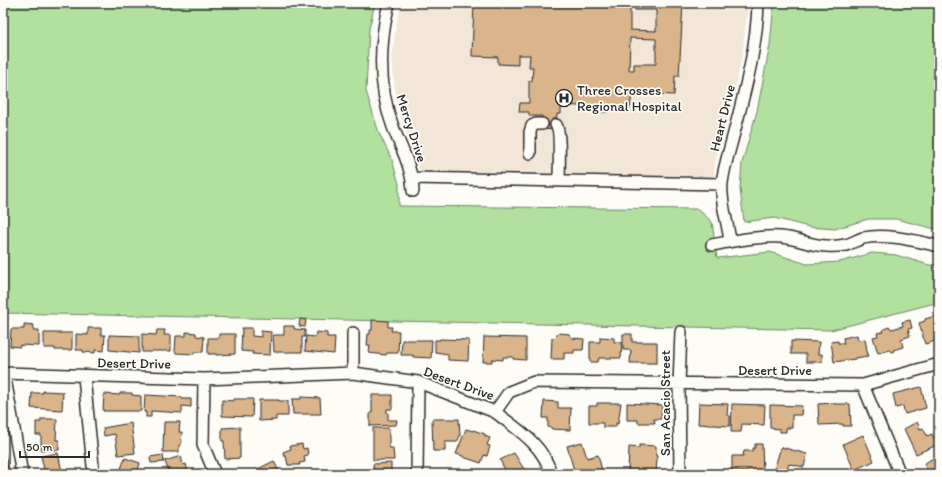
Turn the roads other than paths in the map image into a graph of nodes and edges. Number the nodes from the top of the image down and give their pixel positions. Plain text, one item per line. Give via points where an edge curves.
1 (389, 3) edge
2 (758, 3) edge
3 (542, 124) dead end
4 (556, 125) dead end
5 (530, 153) dead end
6 (412, 178) junction
7 (559, 181) junction
8 (722, 184) junction
9 (412, 191) dead end
10 (730, 241) junction
11 (712, 245) dead end
12 (939, 246) edge
13 (680, 332) dead end
14 (353, 334) dead end
15 (939, 364) edge
16 (3, 373) edge
17 (353, 373) junction
18 (84, 377) junction
19 (204, 380) junction
20 (418, 382) junction
21 (679, 384) junction
22 (863, 385) junction
23 (495, 412) junction
24 (93, 466) dead end
25 (22, 474) edge
26 (215, 474) edge
27 (417, 474) edge
28 (551, 474) edge
29 (680, 474) edge
30 (900, 474) edge

1 - 6 street, Mercy Drive via 382,46 385,101
2 - 8 street, Heart Drive via 754,50
3 - 5 street via 532,126
4 - 7 street via 560,138
6 - 7 street
6 - 9 street, Mercy Drive
7 - 8 street
8 - 10 street, Heart Drive
10 - 11 street
10 - 12 street via 775,236 827,246 845,245 863,238 884,237
13 - 21 street, San Acacio Street
14 - 17 street
15 - 22 street, Desert Drive
16 - 18 street, Desert Drive
16 - 25 street
17 - 19 street, Desert Drive
17 - 20 street, Desert Drive
18 - 19 street, Desert Drive
18 - 24 street
19 - 26 street via 203,445
20 - 23 street, Desert Drive
20 - 27 street
21 - 22 street, Desert Drive
21 - 23 street, Desert Drive via 534,382 509,392
21 - 29 street, San Acacio Street
22 - 30 street
23 - 28 street via 529,438 548,463

